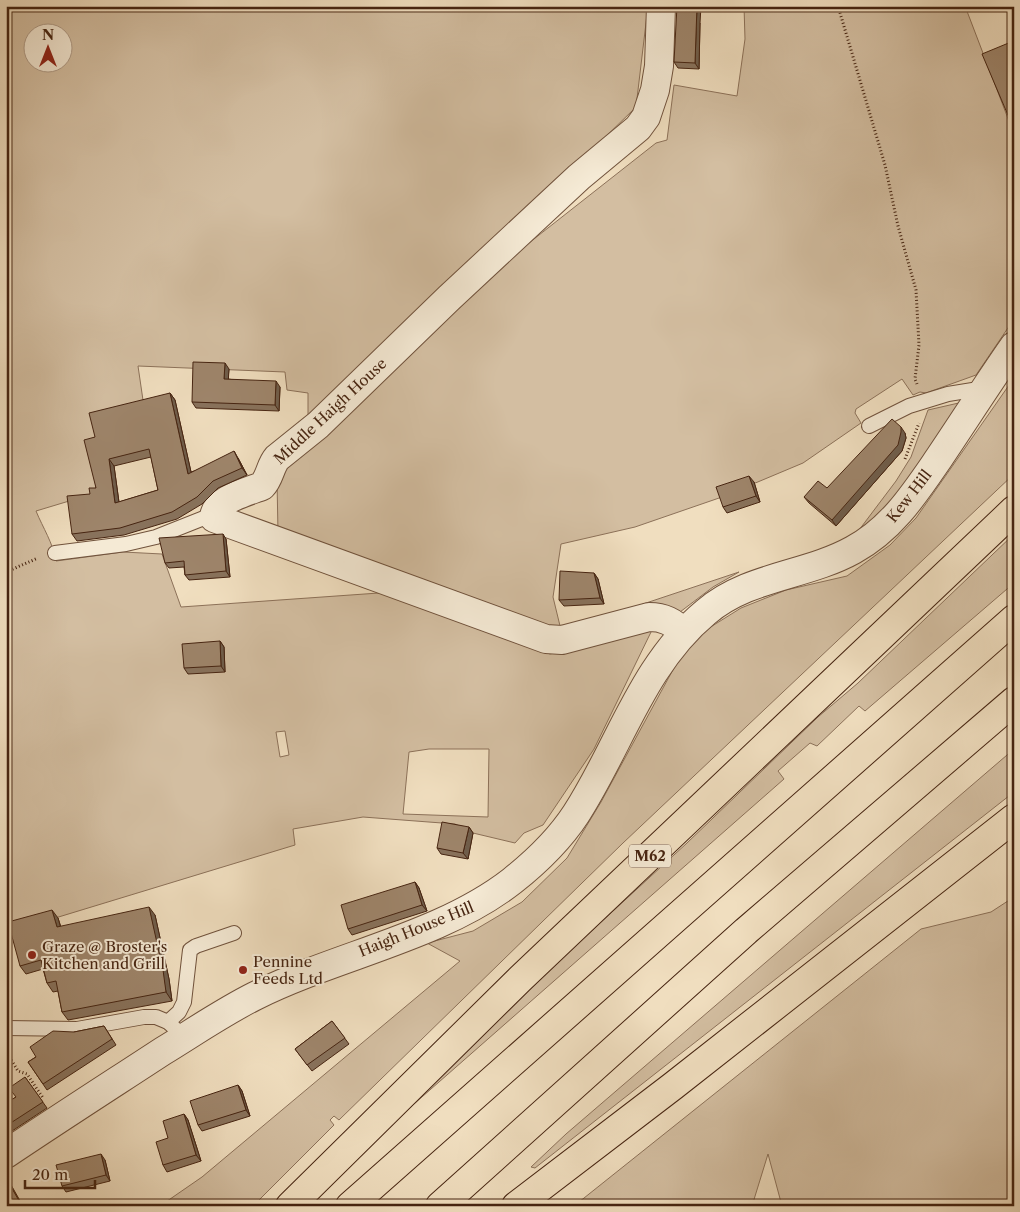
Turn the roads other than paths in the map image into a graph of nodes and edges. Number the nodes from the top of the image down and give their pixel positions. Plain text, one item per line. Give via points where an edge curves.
1 (661, 6) edge
2 (1014, 346) edge
3 (985, 388) junction
4 (869, 426) dead end
5 (1014, 510) edge
6 (214, 514) junction
7 (55, 553) road end
8 (728, 596) joint
9 (1014, 619) edge
10 (683, 632) junction
11 (1014, 701) edge
12 (1014, 818) edge
13 (234, 933) dead end
14 (6, 1028) edge
15 (177, 1030) junction
16 (6, 1154) edge
17 (290, 1206) edge
18 (350, 1206) edge
19 (440, 1206) edge
20 (516, 1206) edge

1 - 6 street, Middle Haigh House via 656,90 646,117 638,128 560,194 318,425 277,458 262,486 219,505
2 - 3 street, Kew Hill
3 - 4 lane via 924,401
3 - 8 street, Kew Hill via 907,502 872,538 832,561 776,577
5 - 17 highway, M62 via 520,979
6 - 7 lane via 156,537
6 - 10 street via 214,518 538,637 562,640 649,616 669,620
8 - 10 street, Haigh House Hill
9 - 18 highway
10 - 15 street, Haigh House Hill via 652,673 577,812 547,850 511,882 464,913 312,970
11 - 19 highway via 746,931
12 - 20 highway
13 - 15 lane via 190,950
14 - 15 lane via 77,1029 156,1017
15 - 16 street, Haigh House Hill via 58,1120

